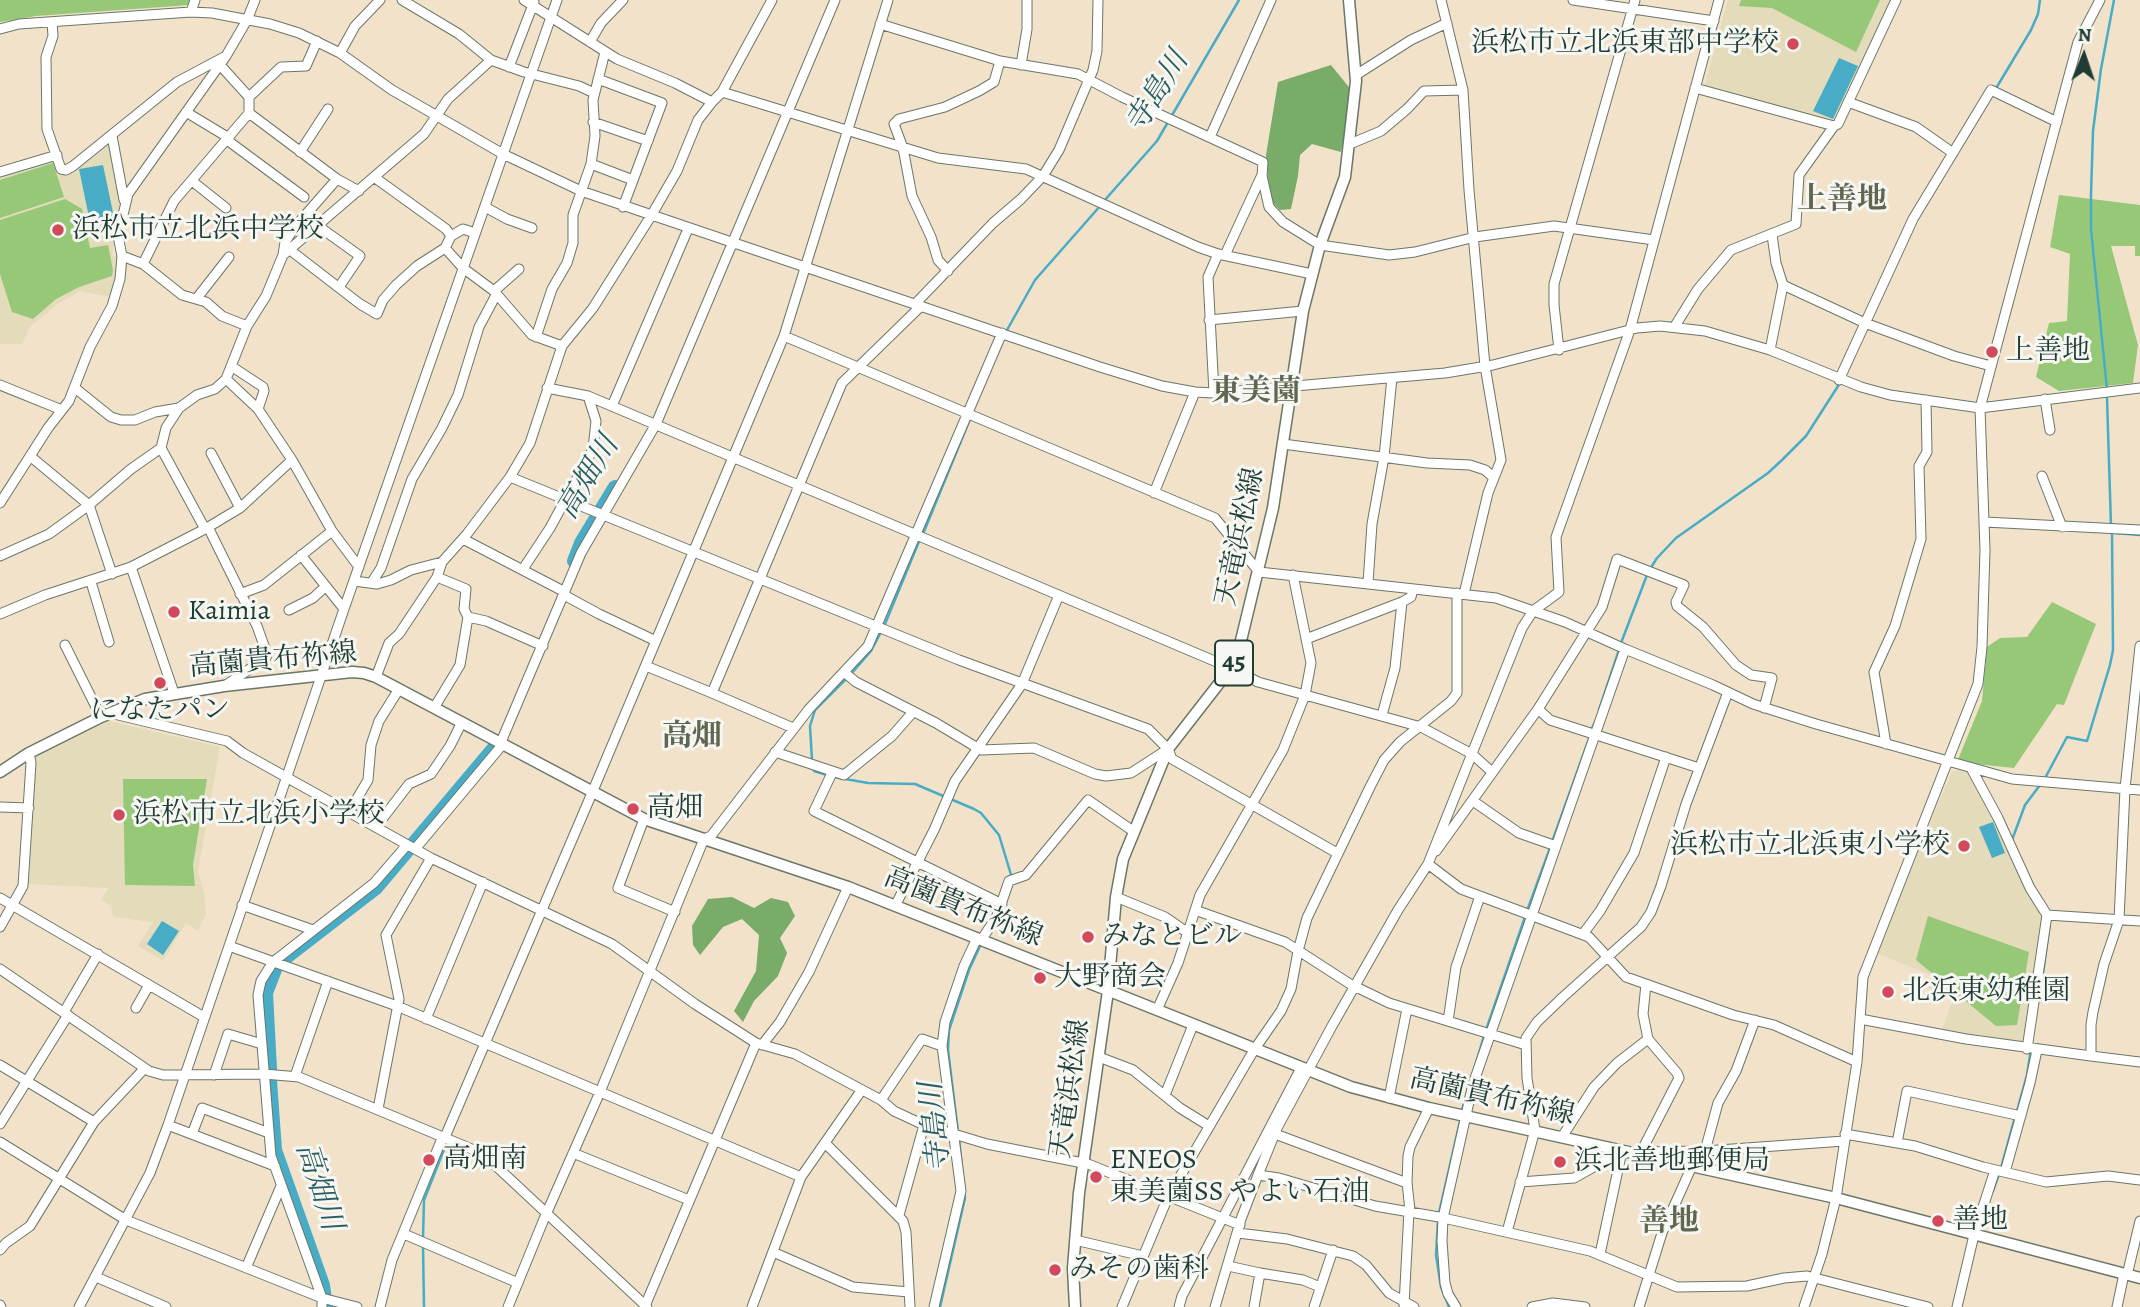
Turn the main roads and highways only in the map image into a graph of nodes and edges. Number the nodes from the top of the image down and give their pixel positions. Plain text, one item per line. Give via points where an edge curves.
1 (1349, 0) edge
2 (0, 772) edge
3 (1108, 991) junction
4 (2140, 1278) edge
5 (1075, 1307) edge

1 - 3 main road, 天竜浜松線 / 45 via 1356,75 1345,177 1320,245 1303,311 1259,572 1231,668 1168,749 1133,831 1116,897
2 - 3 main road, 高薗貴布祢線 via 29,753 145,699 352,672 376,677 644,819 848,887
3 - 4 main road, 高薗貴布祢線 via 1389,1098 1836,1198
3 - 5 main road, 天竜浜松線 / 45 via 1083,1162 1075,1240

